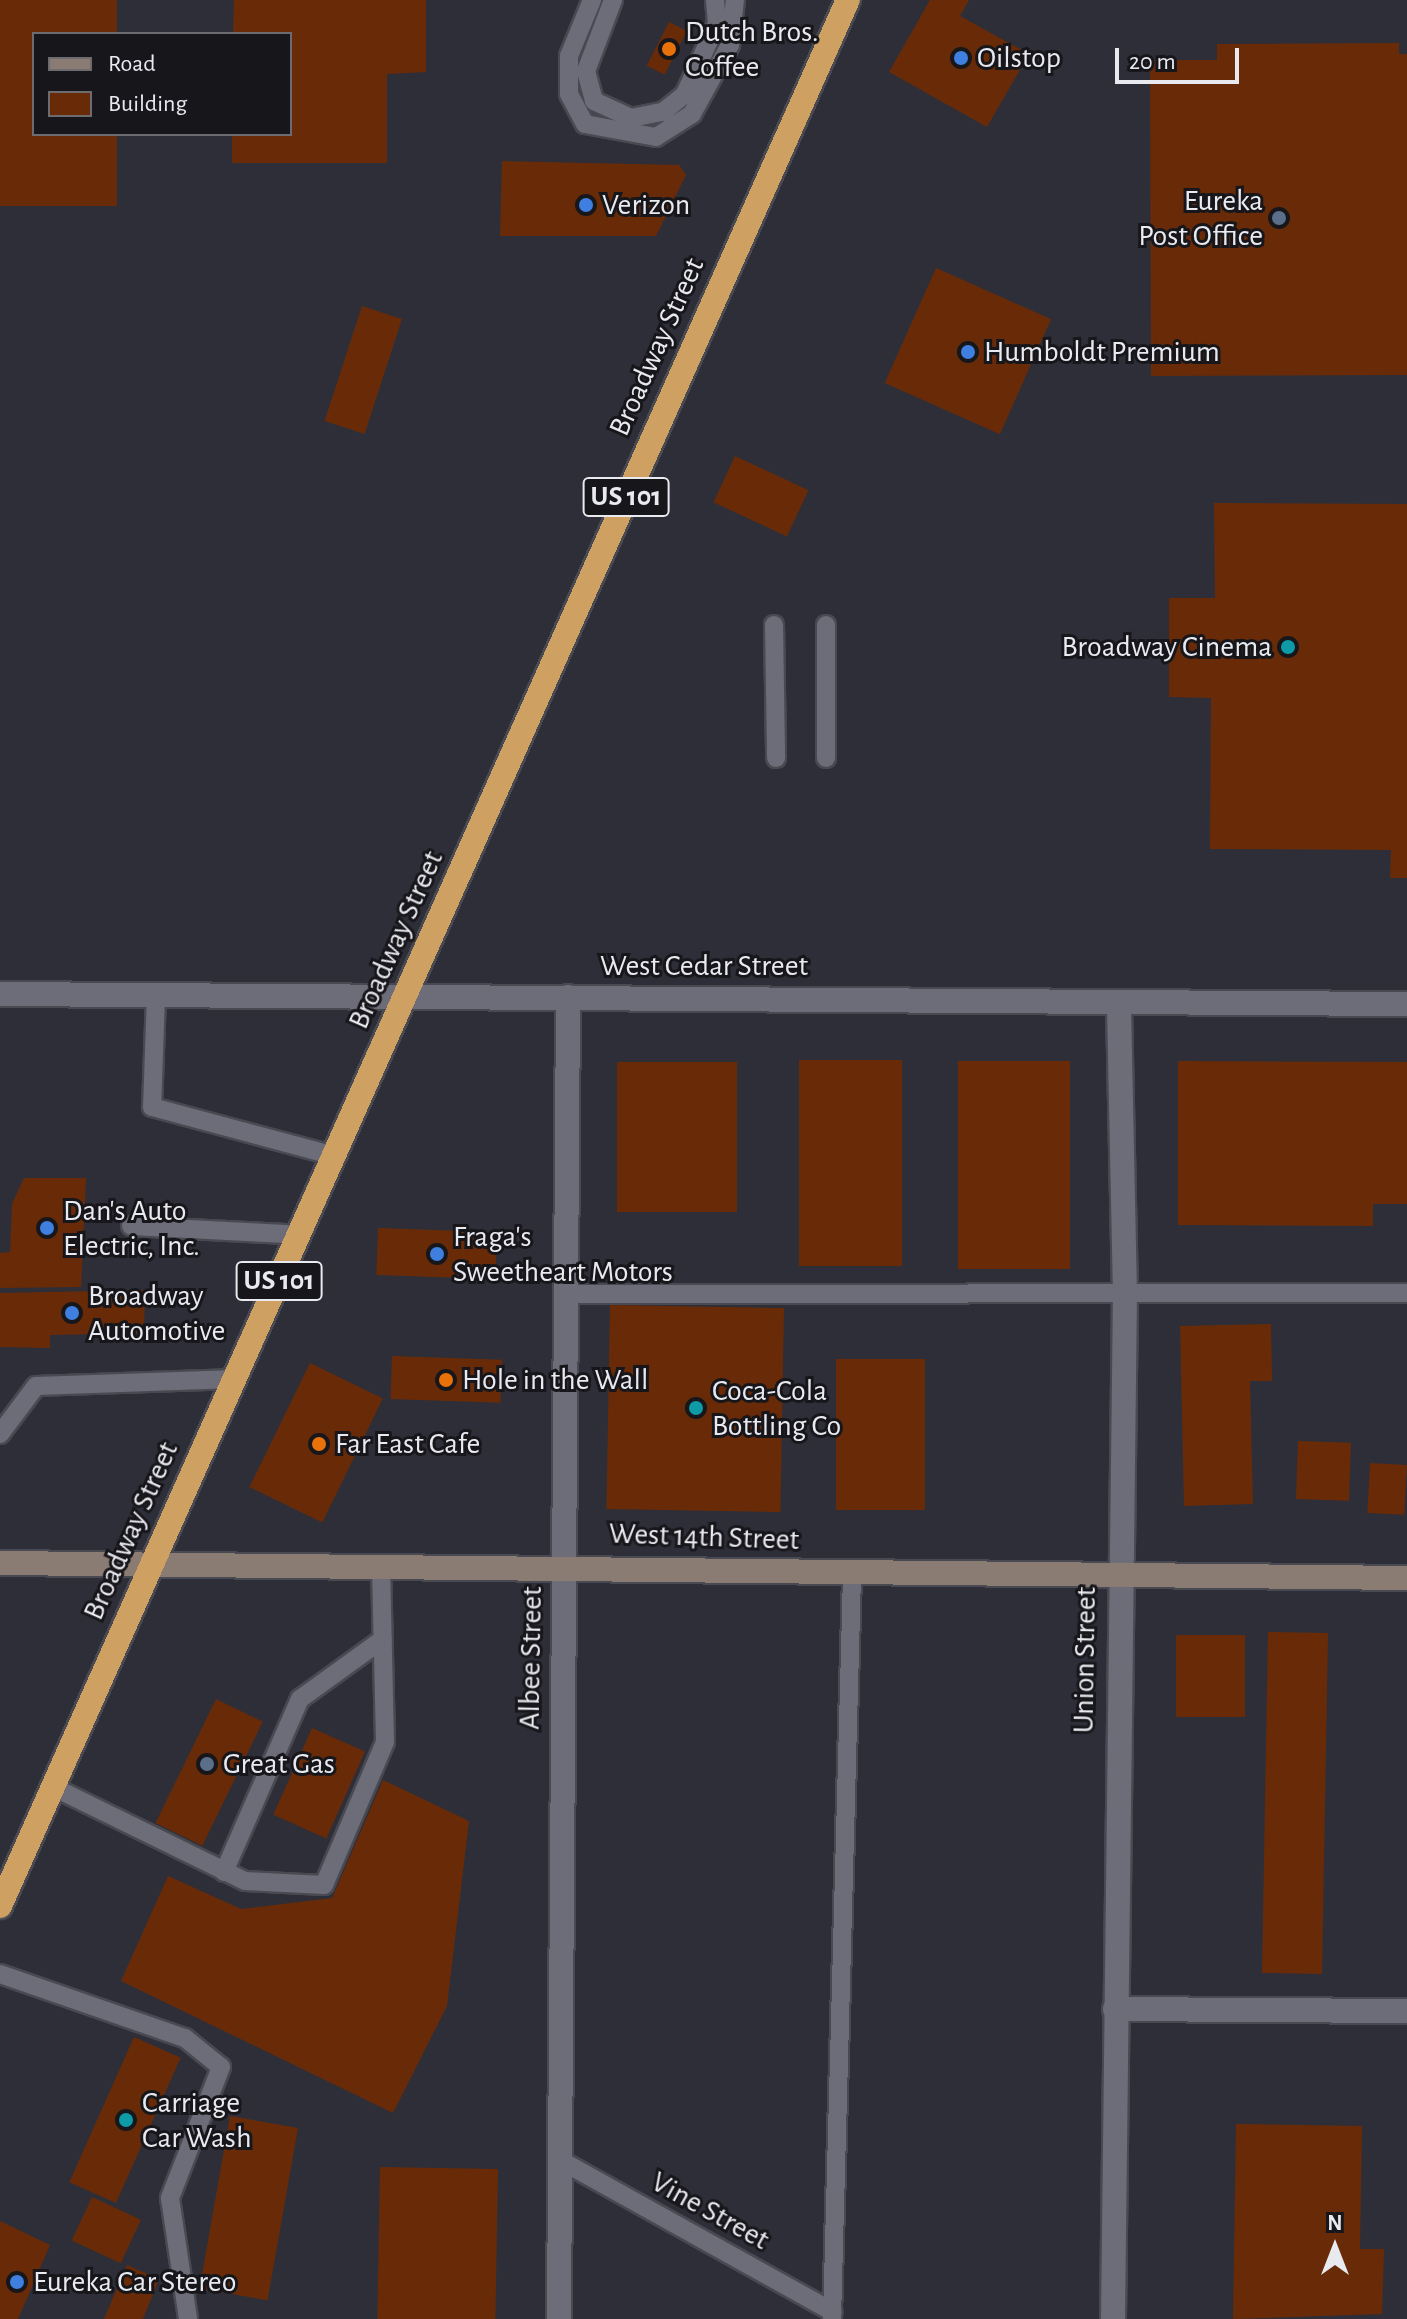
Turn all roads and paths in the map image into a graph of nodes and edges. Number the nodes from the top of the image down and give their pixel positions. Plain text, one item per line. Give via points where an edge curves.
1 (592, 0) edge
2 (613, 0) edge
3 (715, 0) edge
4 (735, 0) edge
5 (848, 0) edge
6 (774, 625) dead end
7 (826, 625) dead end
8 (776, 758) dead end
9 (826, 758) dead end
10 (0, 994) edge
11 (156, 995) junction
12 (407, 996) junction
13 (568, 997) junction
14 (1119, 1002) junction
15 (1407, 1004) edge
16 (335, 1156) junction
17 (131, 1226) dead end
18 (300, 1235) junction
19 (1407, 1293) edge
20 (568, 1294) junction
21 (1125, 1294) junction
22 (235, 1379) junction
23 (0, 1434) edge
24 (0, 1563) edge
25 (150, 1565) junction
26 (564, 1565) junction
27 (381, 1567) junction
28 (852, 1574) junction
29 (1118, 1574) junction
30 (1407, 1578) edge
31 (383, 1639) junction
32 (51, 1786) junction
33 (224, 1872) junction
34 (0, 1906) edge
35 (0, 1974) edge
36 (1115, 2009) junction
37 (1407, 2011) edge
38 (560, 2160) junction
39 (832, 2315) edge
40 (188, 2319) edge
41 (559, 2319) edge
42 (1113, 2319) edge

1 - 4 lane via 569,56 569,94 585,124 656,137 692,114 730,45
2 - 3 lane via 586,71 594,101 631,118 663,112 685,94 717,23
5 - 12 highway, Broadway Street / US 101
6 - 8 lane
7 - 9 lane
10 - 11 street, West Cedar Street
11 - 12 street, West Cedar Street
11 - 16 lane via 152,1107
12 - 13 street, West Cedar Street
12 - 16 highway, Broadway Street / US 101
13 - 14 street, West Cedar Street
13 - 20 street, Albee Street
14 - 15 street, West Cedar Street
14 - 21 street, Union Street
16 - 18 highway, Broadway Street / US 101
17 - 18 lane
18 - 22 highway, Broadway Street / US 101
19 - 21 lane
20 - 21 lane
20 - 26 street, Albee Street
21 - 29 street, Union Street
22 - 23 lane via 36,1386
22 - 25 highway, Broadway Street / US 101
24 - 25 street, West 14th Street
25 - 27 street, West 14th Street
25 - 32 highway, Broadway Street / US 101
26 - 27 street, West 14th Street
26 - 28 street, West 14th Street
26 - 38 street, Albee Street
27 - 31 lane
28 - 29 street, West 14th Street
28 - 39 lane
29 - 30 street, West 14th Street
29 - 36 street, Union Street
31 - 33 lane via 300,1699
31 - 33 lane via 385,1742 324,1885 245,1881
32 - 33 lane
32 - 34 highway, Broadway Street / US 101
35 - 40 lane via 185,2038 221,2067 170,2198
36 - 37 street
36 - 42 street, Union Street
38 - 39 lane, Vine Street
38 - 41 street, Albee Street

